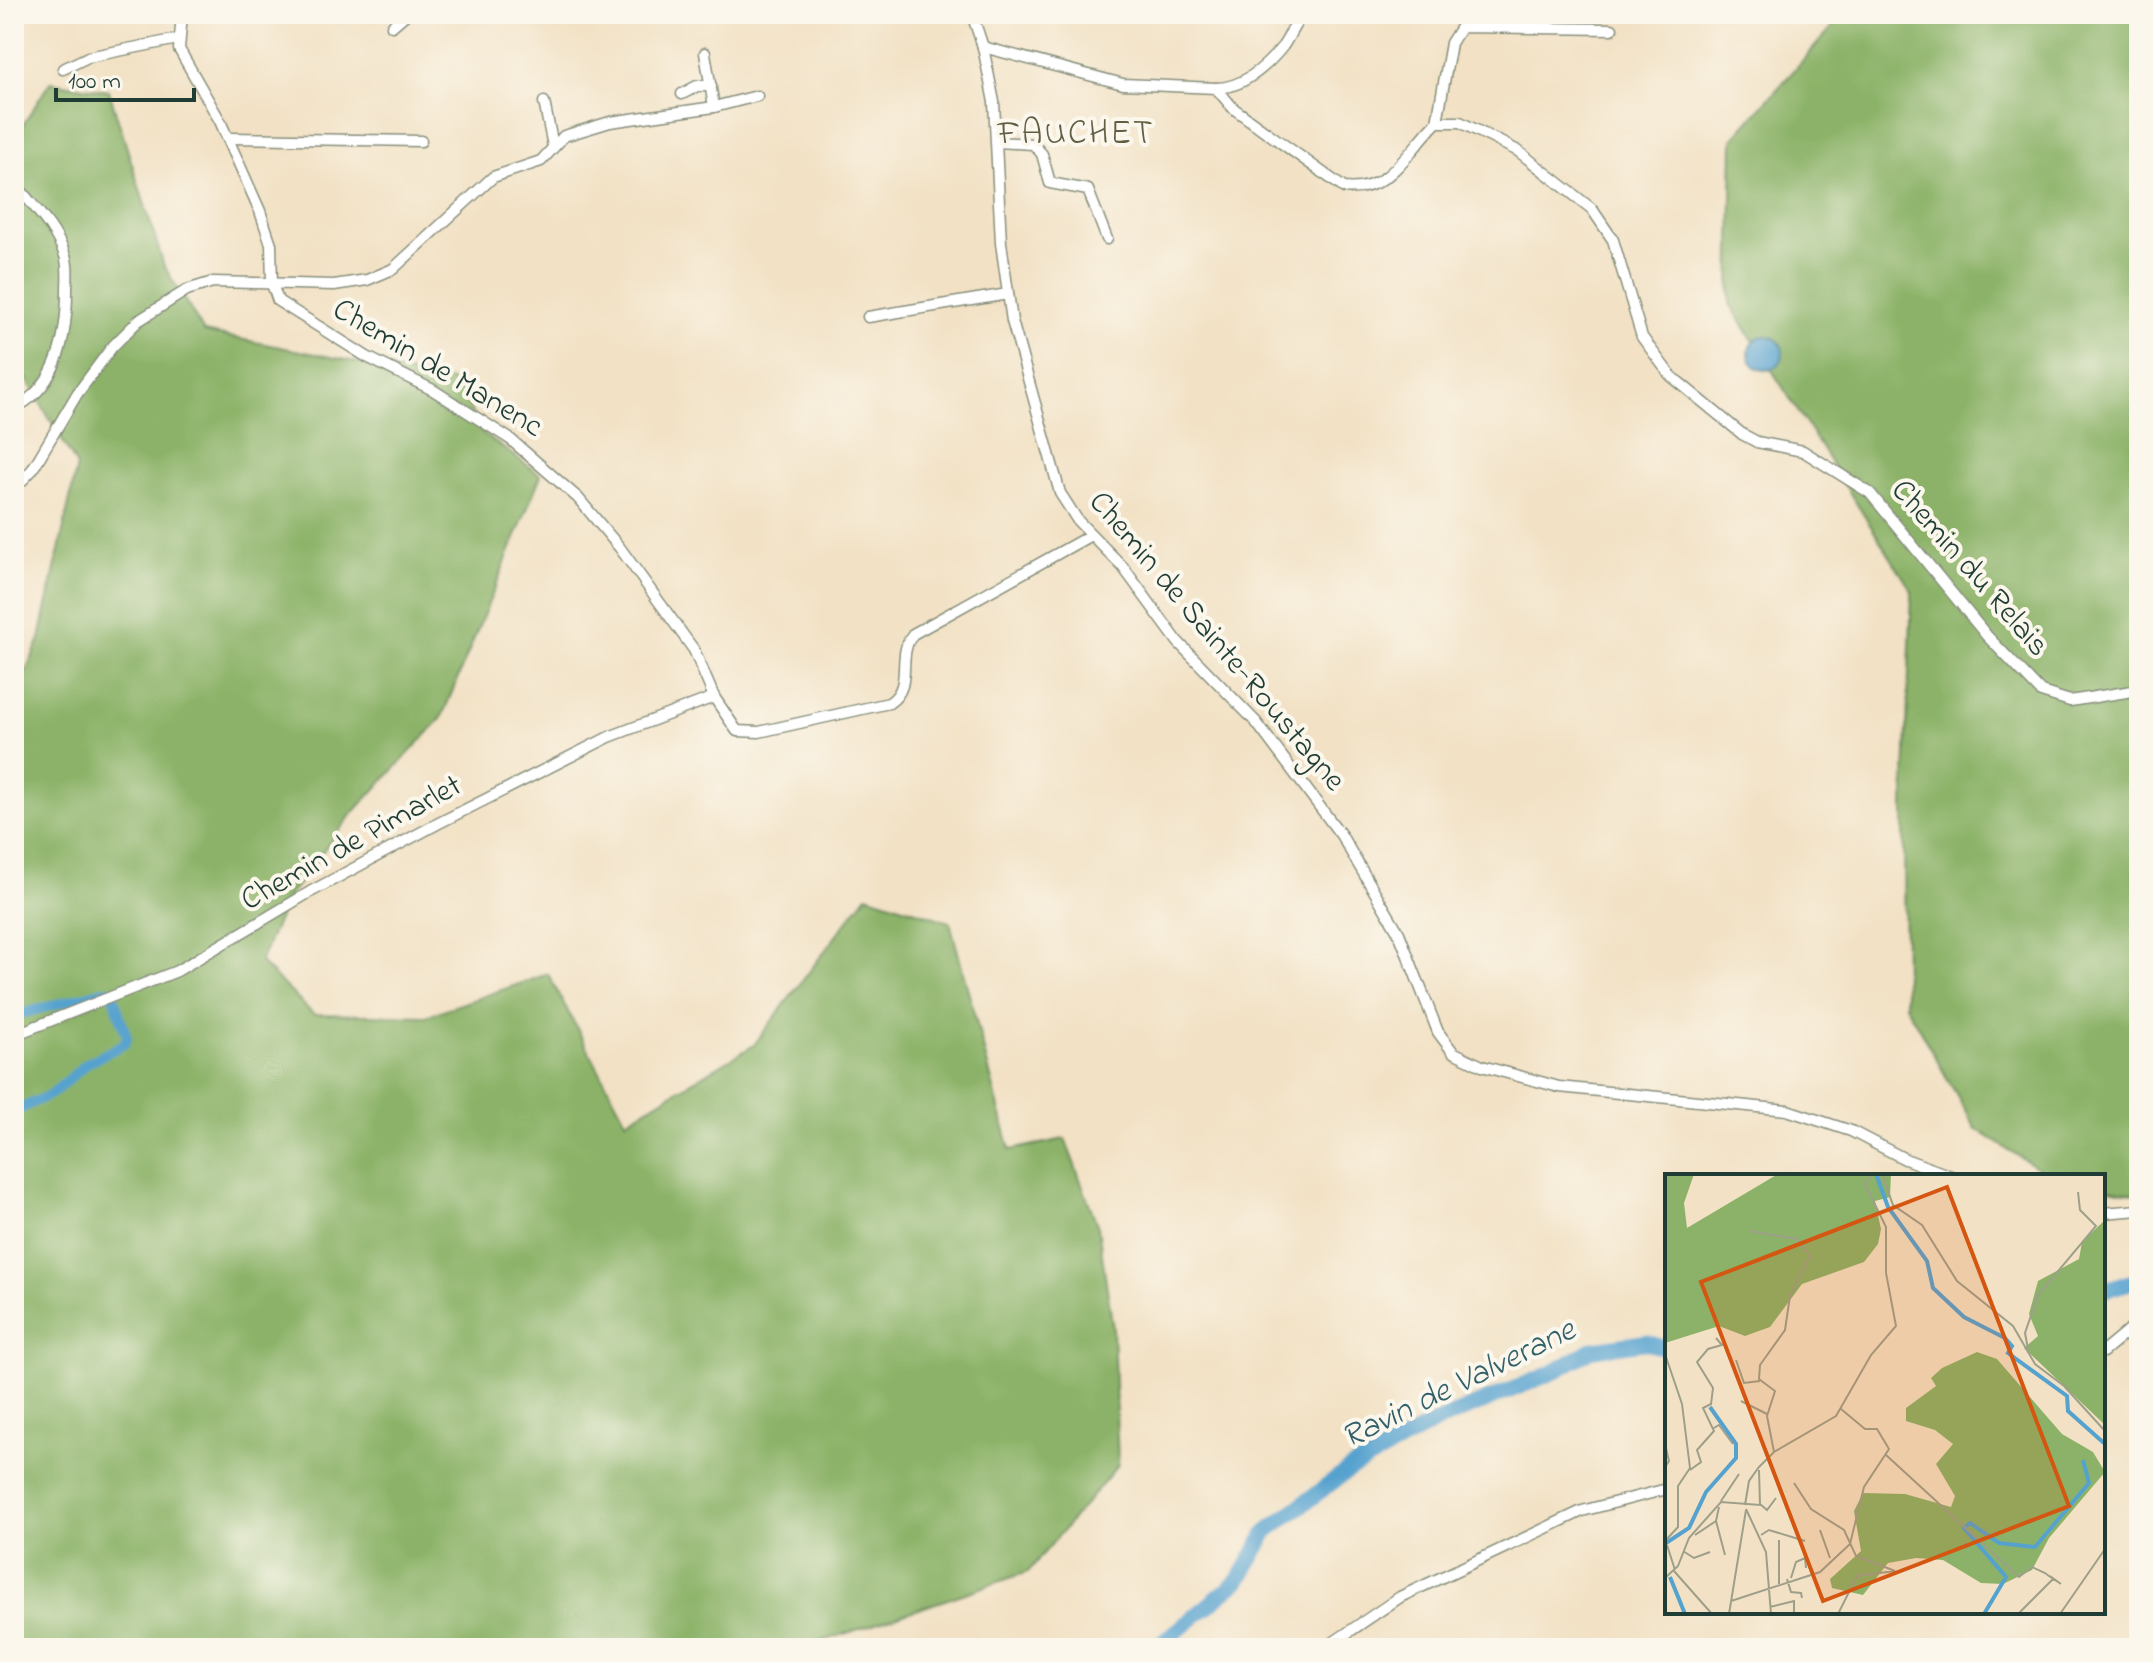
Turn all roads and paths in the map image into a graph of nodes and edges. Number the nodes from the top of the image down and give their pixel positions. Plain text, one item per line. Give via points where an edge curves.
1 (182, 14) edge
2 (406, 14) edge
3 (972, 14) edge
4 (1303, 14) edge
5 (392, 26) dead end
6 (1612, 29) dead end
7 (178, 39) junction
8 (983, 47) junction
9 (705, 53) dead end
10 (63, 69) dead end
11 (711, 86) junction
12 (1216, 88) junction
13 (682, 94) dead end
14 (757, 96) dead end
15 (544, 102) dead end
16 (714, 107) junction
17 (1437, 122) junction
18 (228, 138) junction
19 (421, 141) dead end
20 (997, 142) junction
21 (553, 146) junction
22 (14, 182) edge
23 (1107, 239) dead end
24 (272, 284) junction
25 (1008, 294) junction
26 (868, 317) dead end
27 (17, 406) edge
28 (14, 489) edge
29 (1091, 535) junction
30 (2139, 690) edge
31 (714, 697) junction
32 (14, 1035) edge
33 (1946, 1174) edge
34 (2139, 1210) edge
35 (2105, 1213) edge
36 (2139, 1322) edge
37 (2105, 1350) edge
38 (1665, 1490) edge
39 (1325, 1648) edge

1 - 7 street
2 - 5 street
3 - 8 street, Chemin de Sainte-Roustagne
4 - 12 street via 1284,45 1245,81
6 - 17 street via 1466,26 1456,31
7 - 10 street via 81,58
7 - 18 street via 187,66
8 - 12 street via 1123,84
8 - 20 street, Chemin de Sainte-Roustagne
9 - 11 street
11 - 13 street
11 - 16 street
12 - 17 street via 1233,108 1344,188 1363,187 1394,172
14 - 16 street
15 - 21 street
16 - 21 street via 610,122 564,136
17 - 30 street, Chemin du Relais via 1460,122 1518,151 1592,209 1613,240 1642,337 1670,375 1742,434 1803,451 1870,493 1987,636 2041,692 2070,701
18 - 19 street
18 - 24 street via 270,239
20 - 23 street via 1033,144 1042,154 1050,183 1088,190
20 - 25 street, Chemin de Sainte-Roustagne
21 - 24 street via 541,161 493,177 393,269 342,285
22 - 27 street via 55,235 67,265 67,318 55,361 40,389
24 - 28 street via 202,283 138,321 93,371
24 - 31 street, Chemin de Manenc via 285,308 486,424 578,498 694,650
25 - 26 street
25 - 29 street, Chemin de Sainte-Roustagne via 1057,484
29 - 31 street, Chemin de Manenc via 913,634 905,649 903,687 889,703 750,733 733,727
29 - 33 street, Chemin de Sainte-Roustagne via 1123,567 1178,642 1256,722 1341,835 1399,933 1438,1032 1453,1052 1482,1066 1570,1089 1787,1110 1851,1131
31 - 32 street, Chemin de Pimarlet via 598,743 310,892 208,956
34 - 35 street
36 - 37 street
38 - 39 street via 1582,1511 1400,1597

